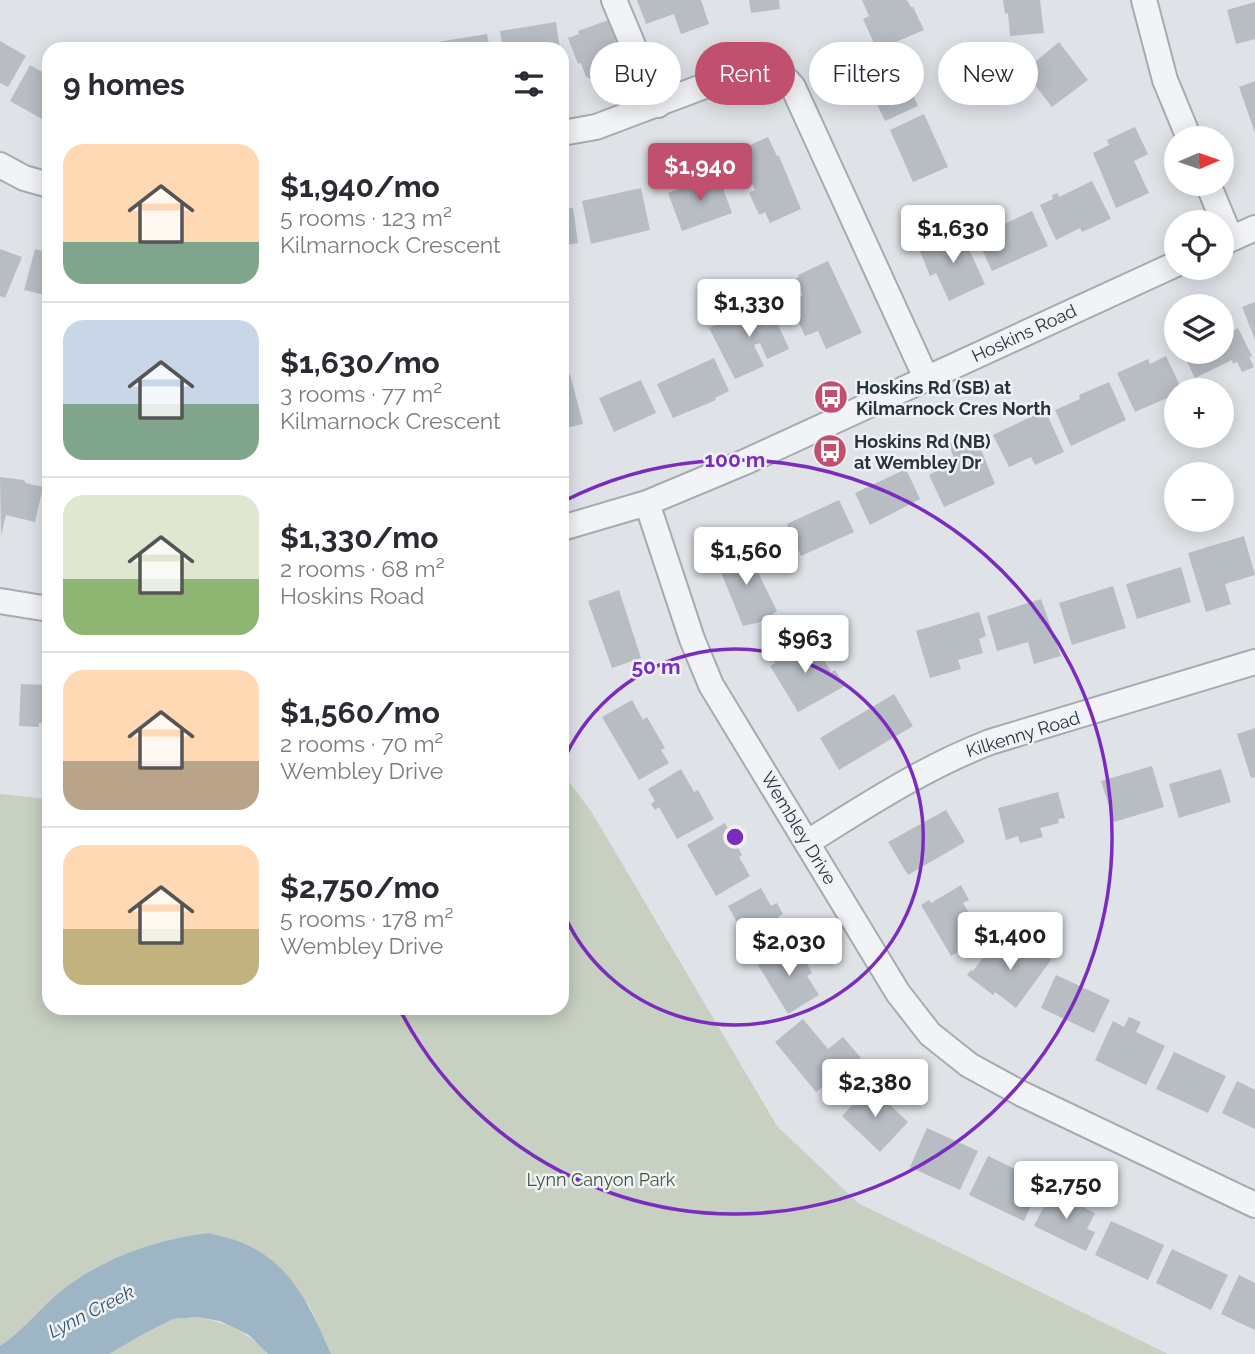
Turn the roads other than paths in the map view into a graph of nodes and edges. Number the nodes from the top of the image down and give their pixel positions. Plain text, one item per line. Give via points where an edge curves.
1 (614, 0) edge
2 (1144, 0) edge
3 (632, 42) edge
4 (681, 96) edge
5 (658, 105) edge
6 (1184, 126) edge
7 (569, 132) edge
8 (0, 165) edge
9 (42, 183) edge
10 (1255, 229) edge
11 (1234, 238) edge
12 (1164, 269) edge
13 (926, 378) junction
14 (648, 503) junction
15 (569, 526) edge
16 (0, 601) edge
17 (42, 608) edge
18 (1255, 663) edge
19 (808, 842) junction
20 (1255, 1205) edge

1 - 3 street
2 - 6 street via 1165,80
4 - 13 street via 755,67 781,73 793,88
5 - 7 street
8 - 9 street
10 - 11 street
12 - 13 street, Hoskins Road
13 - 14 street, Hoskins Road
14 - 15 street, Hoskins Road
14 - 19 street, Wembley Drive via 711,685
16 - 17 street
18 - 19 street, Kilkenny Road via 954,755
19 - 20 street, Wembley Drive via 898,993 930,1034 969,1065 1021,1094

